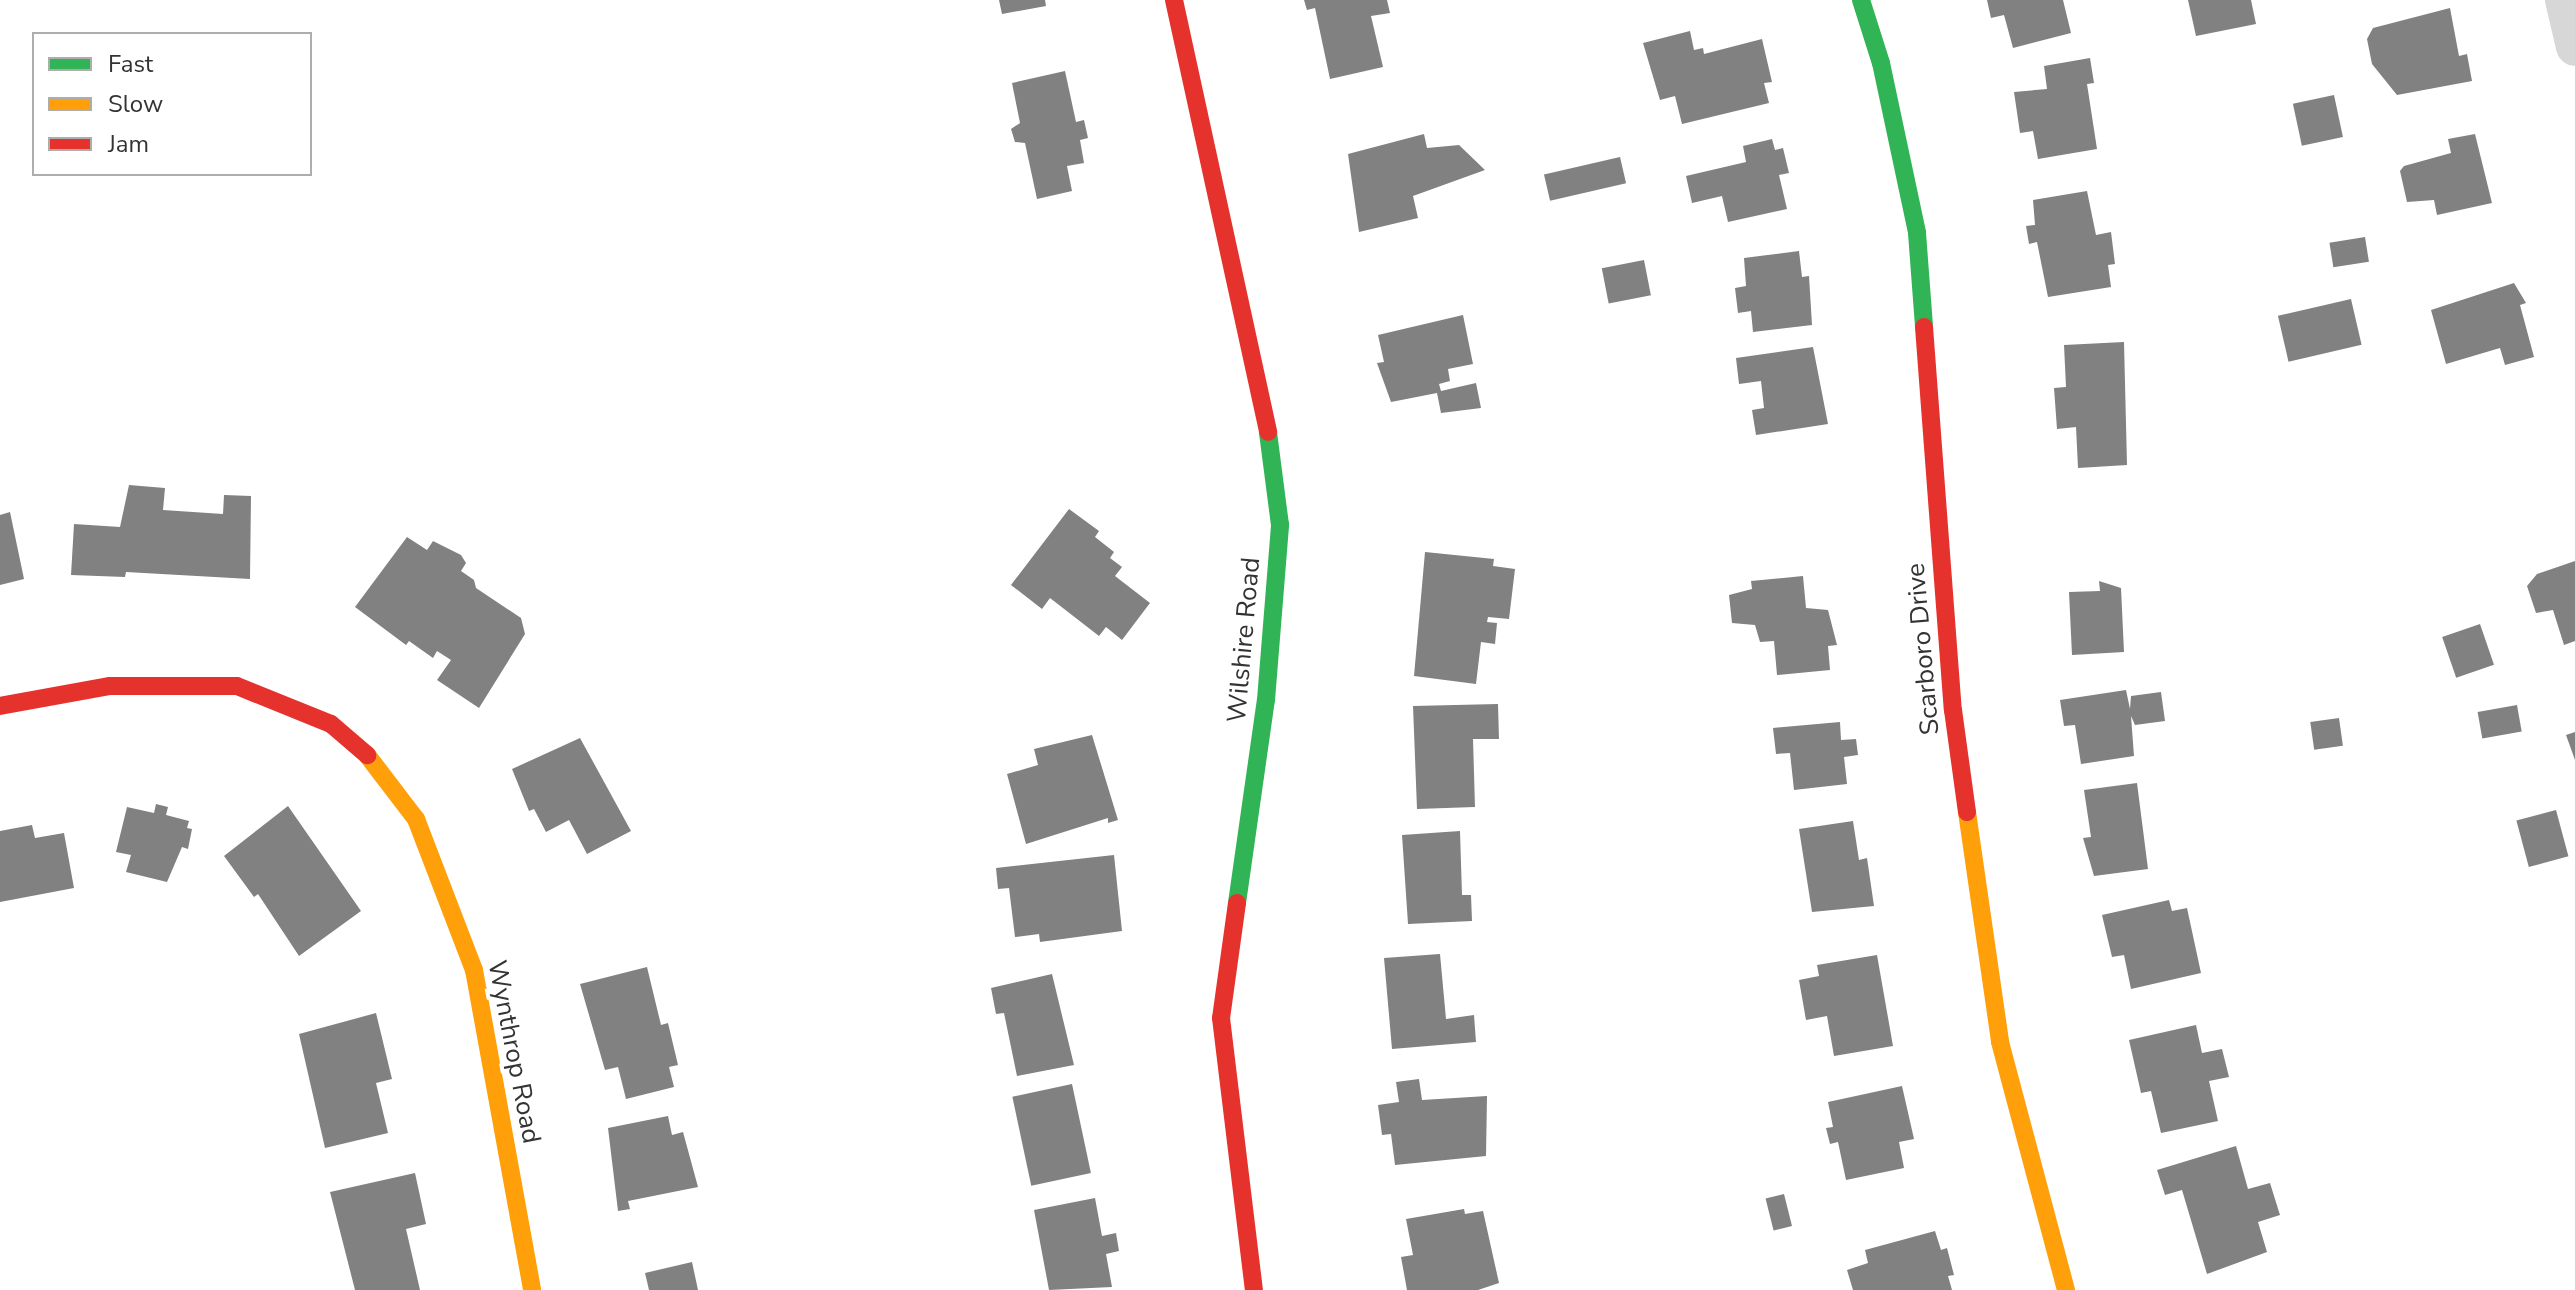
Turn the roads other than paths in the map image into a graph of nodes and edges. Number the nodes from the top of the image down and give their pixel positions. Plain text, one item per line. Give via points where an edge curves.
1 (1174, 0) edge
2 (1861, 0) edge
3 (2564, 0) edge
4 (2575, 47) edge
5 (0, 706) edge
6 (532, 1290) edge
7 (1254, 1290) edge
8 (2066, 1290) edge

1 - 7 street, Wilshire Road via 1273,453 1280,525 1266,700 1221,1018
2 - 8 street, Scarboro Drive via 1881,63 1917,233 1953,710 2000,1042
3 - 4 street
5 - 6 street, Wynthrop Road via 110,686 237,686 331,724 375,761 416,819 474,970

